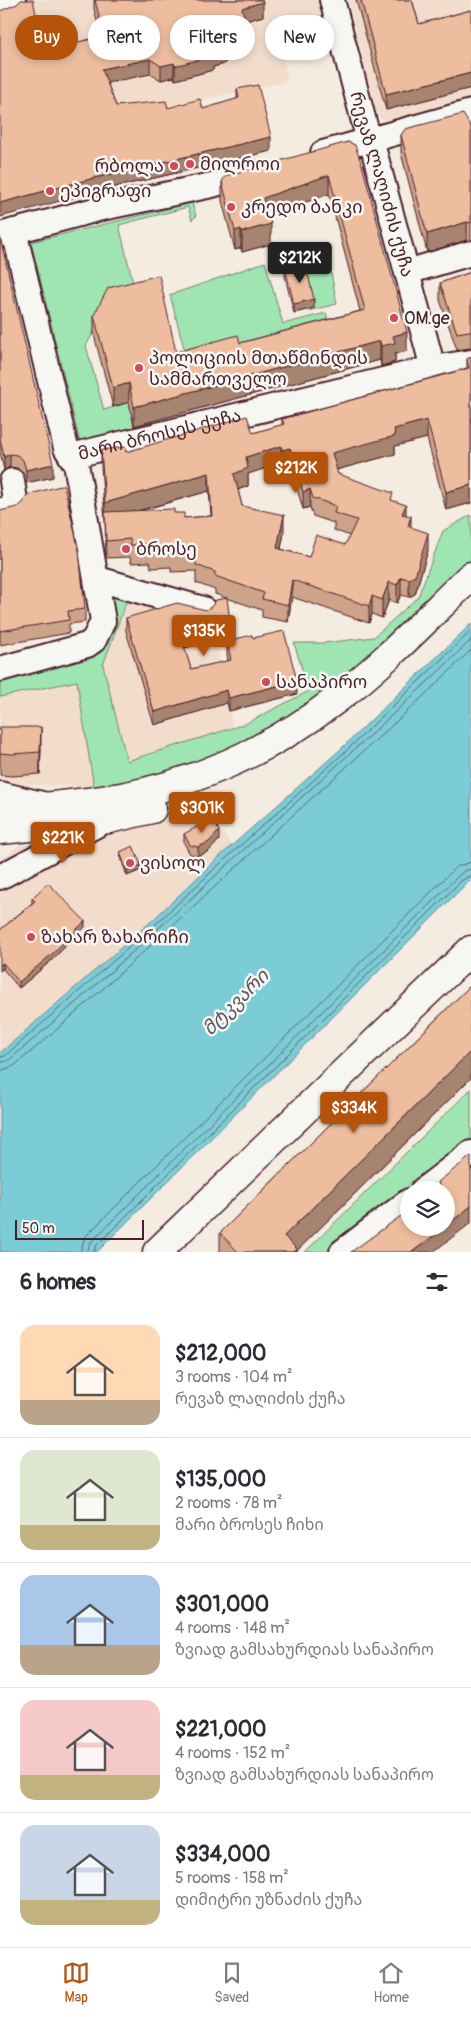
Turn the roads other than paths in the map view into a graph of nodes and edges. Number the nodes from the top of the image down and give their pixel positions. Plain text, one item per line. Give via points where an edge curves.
1 (13, 0) edge
2 (332, 0) edge
3 (0, 12) edge
4 (471, 112) edge
5 (369, 141) junction
6 (303, 159) edge
7 (276, 167) edge
8 (7, 233) edge
9 (471, 253) edge
10 (407, 272) junction
11 (471, 362) edge
12 (433, 368) junction
13 (71, 456) junction
14 (12, 481) dead end
15 (0, 511) edge
16 (471, 576) edge
17 (98, 578) junction
18 (471, 601) edge
19 (203, 609) edge
20 (0, 669) edge
21 (0, 794) edge
22 (49, 806) junction
23 (0, 811) edge
24 (109, 819) junction
25 (0, 830) edge
26 (0, 877) edge
27 (471, 950) edge
28 (471, 1153) edge
29 (435, 1181) edge
30 (400, 1207) edge
31 (179, 1242) edge
32 (157, 1252) edge
33 (342, 1252) edge

1 - 3 street
2 - 5 street, რევაზ ლაღიძის ქუჩა
4 - 5 street
5 - 6 street
5 - 10 street, რევაზ ლაღიძის ქუჩა
7 - 8 street
8 - 13 street via 66,448
9 - 10 street
10 - 12 street, რევაზ ლაღიძის ქუჩა
11 - 12 street, მარი ბროსეს ქუჩა
12 - 13 street, მარი ბროსეს ქუჩა
13 - 17 street, მარი ბროსეს ქუჩა via 76,464
14 - 15 street via 13,507
16 - 22 main road via 337,699 253,752 148,791
17 - 19 street
17 - 20 street, მარი ბროსეს ქუჩა via 103,621 94,640 87,645
18 - 24 main road via 369,695 282,757 180,799
21 - 22 street
22 - 23 main road
24 - 25 main road
24 - 26 street
27 - 31 main road
28 - 29 street
30 - 33 street
31 - 32 main road

